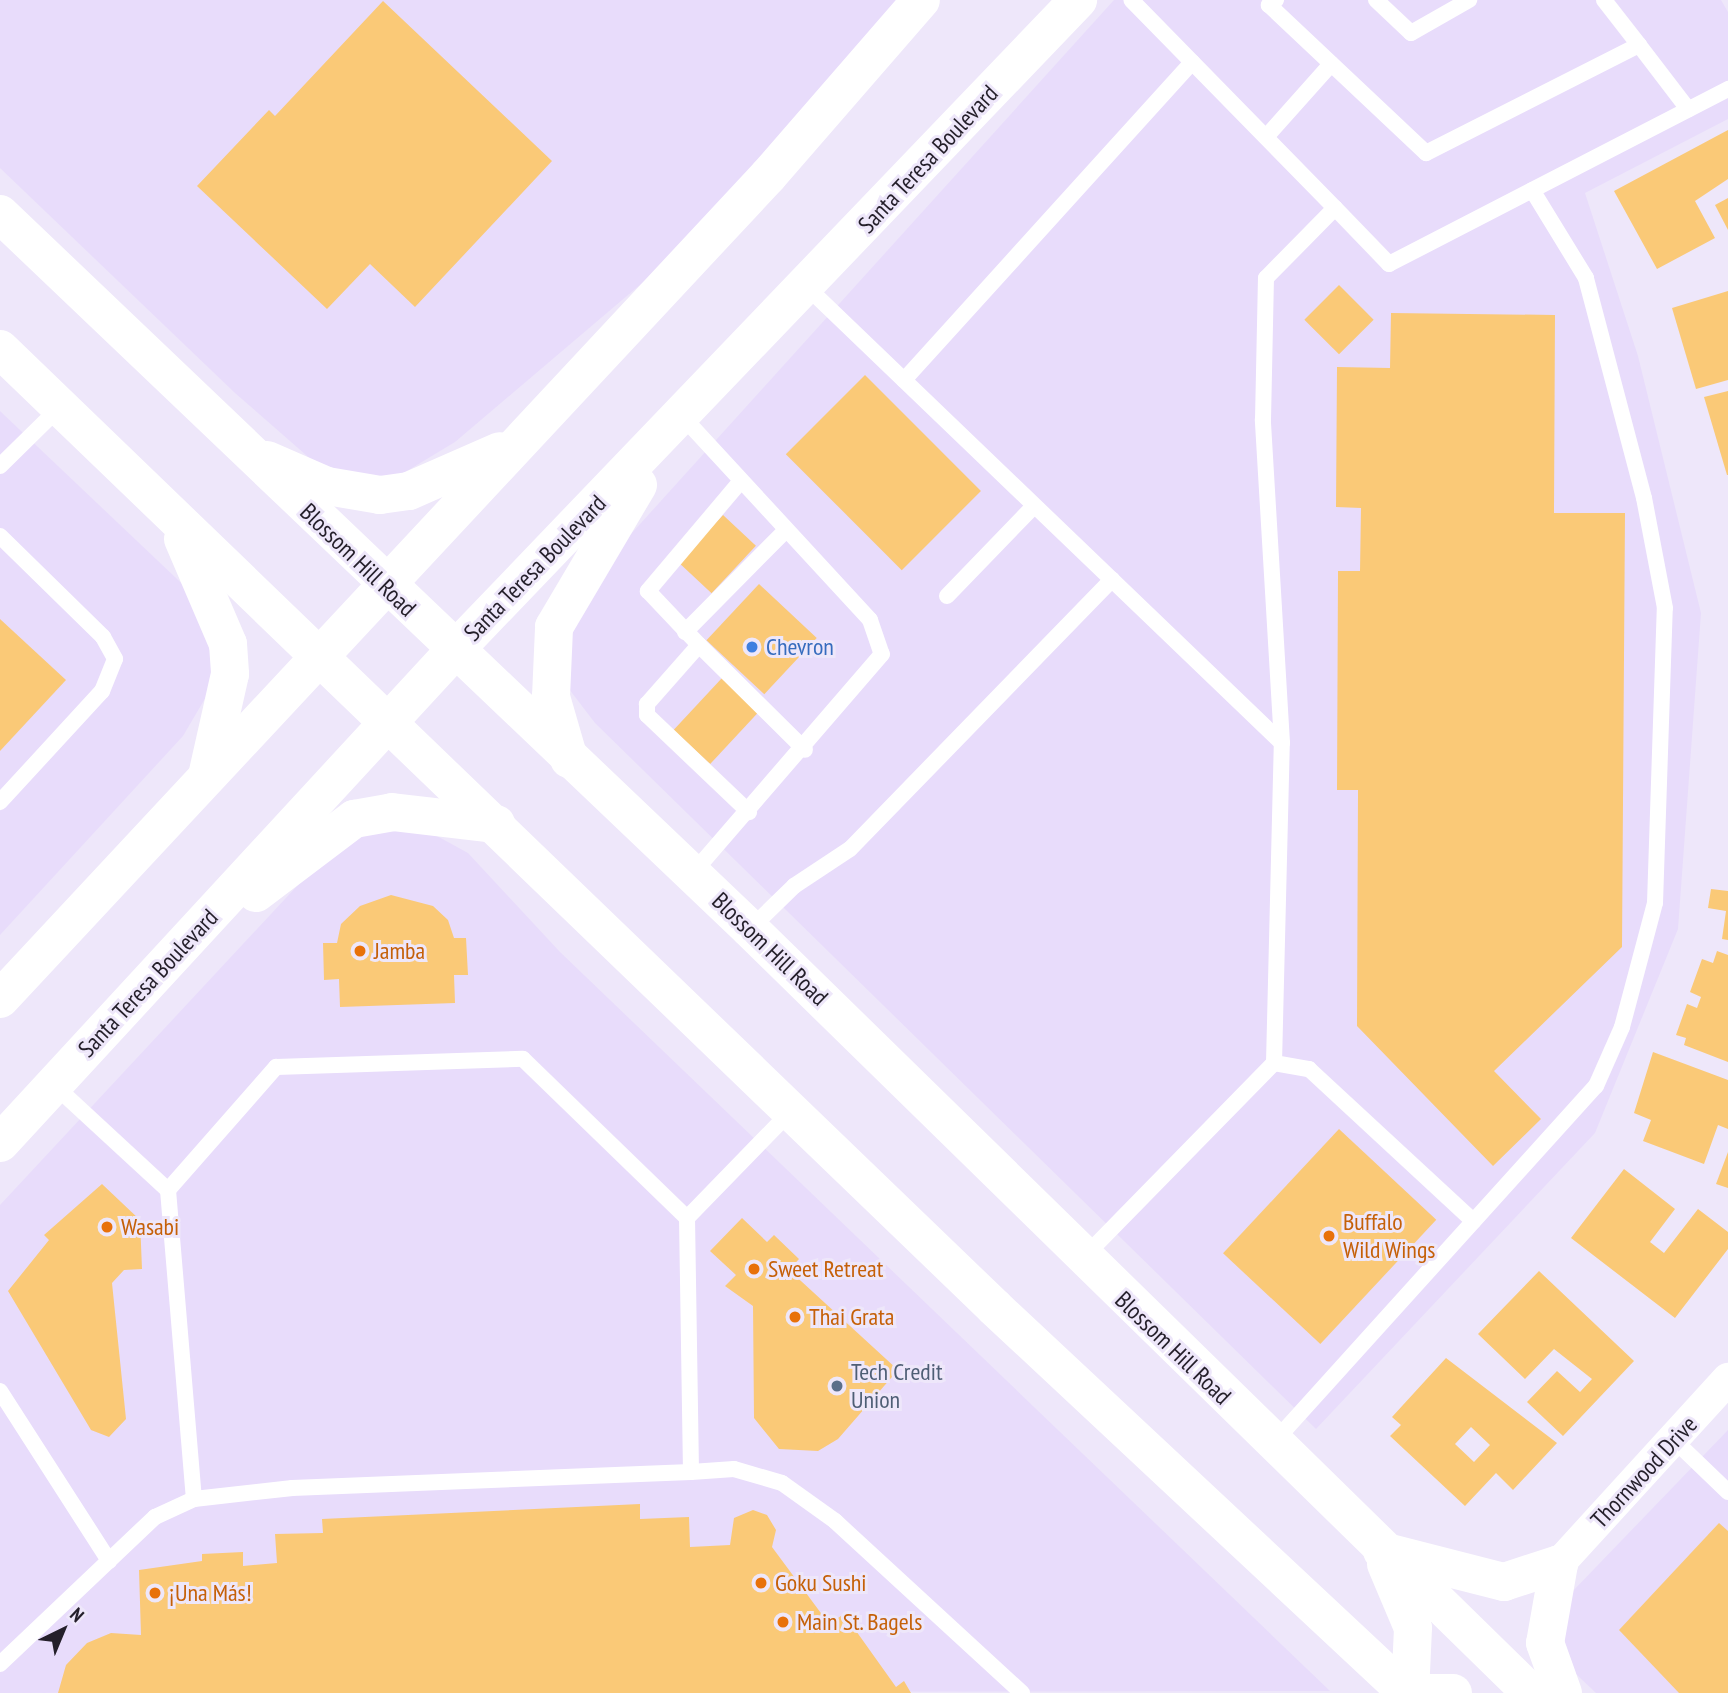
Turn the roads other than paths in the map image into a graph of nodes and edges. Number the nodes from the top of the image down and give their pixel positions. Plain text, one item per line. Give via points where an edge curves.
1 (921, 0) edge
2 (1078, 0) edge
3 (1131, 0) edge
4 (1276, 0) edge
5 (1376, 0) edge
6 (1469, 0) edge
7 (1604, 0) edge
8 (1639, 45) junction
9 (1192, 62) junction
10 (1332, 64) junction
11 (1728, 89) edge
12 (1688, 109) junction
13 (1266, 137) junction
14 (1532, 190) junction
15 (1335, 208) junction
16 (0, 214) edge
17 (807, 288) junction
18 (0, 349) edge
19 (904, 380) junction
20 (60, 407) junction
21 (681, 419) junction
22 (515, 445) junction
23 (244, 449) junction
24 (0, 466) edge
25 (740, 482) junction
26 (1034, 506) junction
27 (172, 518) junction
28 (784, 532) junction
29 (0, 536) edge
30 (1112, 580) junction
31 (384, 586) junction
32 (947, 596) dead end
33 (685, 632) junction
34 (699, 645) junction
35 (454, 651) junction
36 (320, 655) junction
37 (391, 721) junction
38 (1282, 743) junction
39 (806, 750) junction
40 (570, 761) junction
41 (207, 776) junction
42 (0, 803) edge
43 (748, 812) junction
44 (496, 824) junction
45 (692, 874) junction
46 (750, 929) junction
47 (173, 956) junction
48 (1, 996) edge
49 (1274, 1063) junction
50 (54, 1084) junction
51 (791, 1111) junction
52 (0, 1143) edge
53 (168, 1189) junction
54 (687, 1218) junction
55 (1473, 1221) junction
56 (1082, 1259) junction
57 (1728, 1379) edge
58 (0, 1391) edge
59 (1674, 1440) junction
60 (1272, 1444) junction
61 (691, 1472) junction
62 (1727, 1489) edge
63 (194, 1499) junction
64 (1380, 1550) junction
65 (109, 1561) junction
66 (1559, 1564) junction
67 (0, 1664) edge
68 (1022, 1693) edge
69 (1409, 1693) edge
70 (1423, 1693) edge
71 (1453, 1693) edge
72 (1531, 1693) edge
73 (1563, 1693) edge

1 - 22 main road via 768,176
2 - 17 main road, Santa Teresa Boulevard
3 - 9 lane
4 - 10 lane via 1269,5
5 - 6 lane via 1411,33
7 - 8 lane
8 - 10 lane via 1426,153
8 - 12 lane
9 - 13 lane
9 - 19 lane
10 - 13 lane
11 - 12 lane
12 - 14 lane
13 - 15 lane
14 - 15 lane via 1389,264
14 - 55 lane via 1586,278 1644,498 1665,608 1655,903 1622,1027 1596,1086
15 - 38 lane via 1266,278 1263,419
16 - 23 main road, Blossom Hill Road
17 - 19 lane
17 - 21 main road, Santa Teresa Boulevard
18 - 20 main road
19 - 26 lane
20 - 24 lane
20 - 27 main road
21 - 25 lane
21 - 35 main road, Santa Teresa Boulevard
21 - 40 main road via 554,627 551,697
22 - 23 main road via 409,491 380,495 327,486
22 - 31 main road
23 - 31 main road, Blossom Hill Road
25 - 28 lane
25 - 33 lane via 648,591
26 - 30 lane
26 - 32 lane
27 - 36 main road
27 - 41 main road via 229,644 230,674
28 - 33 lane
28 - 39 lane via 870,620 881,654
29 - 42 lane via 103,638 115,660 103,691
30 - 38 lane
30 - 46 lane via 850,849 794,886
31 - 35 main road, Blossom Hill Road
31 - 36 main road
33 - 34 lane
34 - 39 lane
34 - 43 lane via 647,704 647,715
35 - 37 main road, Santa Teresa Boulevard
35 - 40 main road, Blossom Hill Road
36 - 37 main road
36 - 41 main road
37 - 44 main road
37 - 47 main road, Santa Teresa Boulevard
38 - 49 lane
39 - 43 lane
40 - 45 main road, Blossom Hill Road
41 - 48 main road
43 - 45 lane
44 - 47 main road via 392,811 354,819
44 - 51 main road
45 - 46 main road, Blossom Hill Road
46 - 56 main road, Blossom Hill Road
47 - 50 main road, Santa Teresa Boulevard
49 - 55 lane via 1309,1069
49 - 56 lane
50 - 52 main road, Santa Teresa Boulevard
50 - 53 lane
51 - 54 lane
51 - 69 main road
53 - 54 lane via 276,1067 523,1059
53 - 63 lane
54 - 61 lane
55 - 60 lane
56 - 60 main road, Blossom Hill Road
57 - 59 street, Thornwood Drive
58 - 65 lane
59 - 62 lane
59 - 66 street, Thornwood Drive
60 - 64 main road, Blossom Hill Road
61 - 63 lane via 292,1488
61 - 68 lane via 734,1469 782,1483 835,1521
63 - 65 lane via 155,1517
64 - 66 main road via 1504,1582
64 - 69 main road via 1413,1628
64 - 72 main road, Blossom Hill Road
65 - 67 lane
66 - 73 main road via 1545,1643
70 - 71 main road

